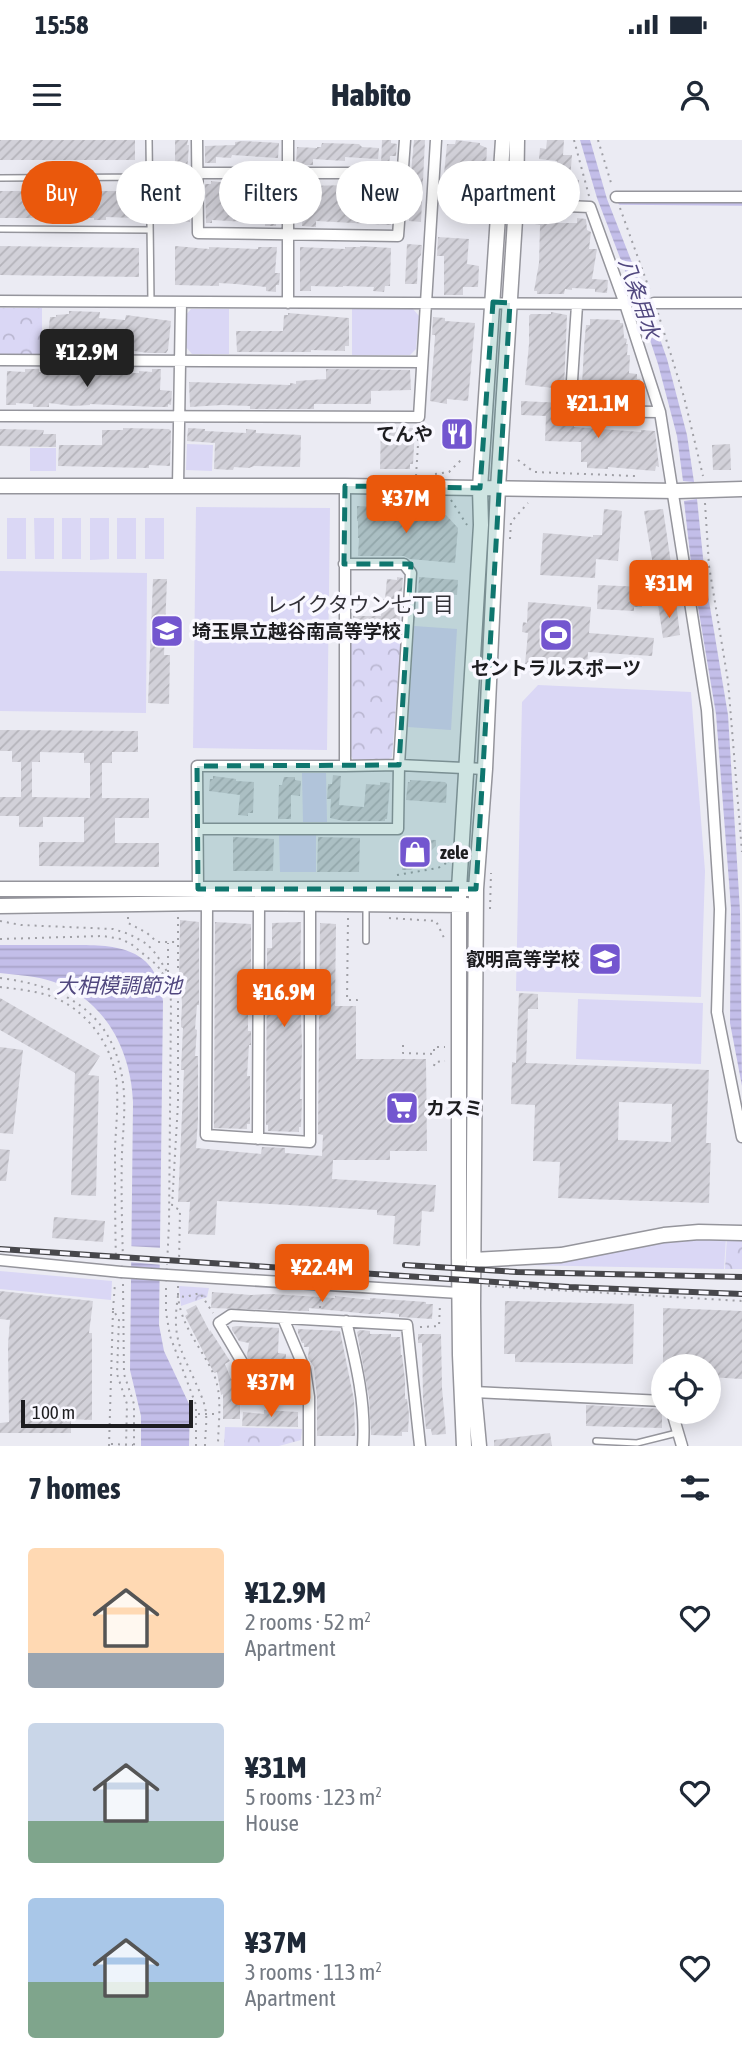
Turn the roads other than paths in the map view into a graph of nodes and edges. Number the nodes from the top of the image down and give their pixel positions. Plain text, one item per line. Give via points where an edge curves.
1 (149, 140) edge
2 (197, 140) edge
3 (289, 140) edge
4 (405, 140) edge
5 (436, 140) edge
6 (503, 140) edge
7 (517, 140) edge
8 (150, 161) edge
9 (197, 161) edge
10 (289, 161) edge
11 (404, 161) edge
12 (517, 161) edge
13 (116, 177) edge
14 (0, 178) edge
15 (616, 197) road end
16 (742, 197) edge
17 (580, 207) edge
18 (150, 224) edge
19 (198, 224) edge
20 (288, 224) edge
21 (399, 224) edge
22 (515, 224) edge
23 (0, 229) edge
24 (150, 230) junction
25 (288, 234) junction
26 (0, 301) edge
27 (151, 302) junction
28 (181, 302) junction
29 (493, 302) junction
30 (288, 303) junction
31 (426, 303) junction
32 (510, 303) junction
33 (654, 303) road end
34 (742, 303) edge
35 (625, 304) junction
36 (577, 305) junction
37 (0, 360) edge
38 (180, 361) junction
39 (422, 362) junction
40 (660, 412) junction
41 (0, 416) edge
42 (178, 417) junction
43 (0, 486) edge
44 (178, 486) junction
45 (345, 486) junction
46 (480, 488) junction
47 (498, 488) junction
48 (742, 489) edge
49 (678, 491) junction
50 (344, 564) junction
51 (399, 765) junction
52 (345, 766) junction
53 (467, 769) junction
54 (485, 769) junction
55 (198, 829) junction
56 (0, 889) edge
57 (198, 889) junction
58 (459, 889) junction
59 (476, 889) junction
60 (207, 903) junction
61 (259, 903) junction
62 (366, 904) junction
63 (459, 904) junction
64 (310, 905) junction
65 (476, 905) junction
66 (0, 906) edge
67 (366, 940) dead end
68 (742, 1137) edge
69 (258, 1139) junction
70 (742, 1233) edge
71 (473, 1260) junction
72 (0, 1261) edge
73 (459, 1293) junction
74 (283, 1318) junction
75 (346, 1321) junction
76 (474, 1392) junction
77 (309, 1398) junction
78 (651, 1400) edge
79 (675, 1424) edge
80 (677, 1433) junction
81 (596, 1441) dead end
82 (309, 1446) edge
83 (363, 1446) edge
84 (420, 1446) edge
85 (464, 1446) edge
86 (479, 1446) edge
87 (682, 1446) edge

1 - 8 lane
2 - 9 street
3 - 10 street
4 - 11 street
5 - 31 street
6 - 29 street
7 - 12 street
13 - 14 lane
15 - 16 street
17 - 35 street via 590,208
18 - 24 lane
19 - 25 street via 198,233
20 - 25 street
21 - 25 street via 398,236
22 - 32 street
23 - 24 lane
24 - 27 lane
25 - 30 street
26 - 27 street
27 - 28 street
28 - 30 street
28 - 38 street
29 - 31 street
29 - 32 street
29 - 46 street
30 - 31 street
31 - 39 street
32 - 36 street
32 - 47 street
33 - 34 street
35 - 36 street
35 - 40 street
36 - 40 street via 570,411
37 - 38 street
38 - 39 street
38 - 42 street
39 - 42 street via 419,417
40 - 49 street
41 - 42 street
42 - 44 street
43 - 44 street
44 - 45 street
45 - 46 street
45 - 50 street
46 - 47 street
46 - 53 street
47 - 49 street
47 - 54 street
48 - 49 street
49 - 68 street via 707,710 720,909 717,1012
50 - 51 street via 404,564 411,573
50 - 52 street
51 - 52 street
51 - 53 street
51 - 55 street via 398,829
52 - 55 street via 197,765
53 - 54 street
53 - 58 street
54 - 59 street
55 - 57 street
56 - 57 street
57 - 58 street
58 - 59 street
58 - 63 street
59 - 65 street
60 - 61 street
60 - 66 street
60 - 69 street via 206,1135
61 - 64 street
61 - 69 street
62 - 63 street
62 - 64 street
62 - 67 lane
63 - 65 street
63 - 73 street
64 - 69 street via 310,1142
65 - 71 street
70 - 71 street via 699,1232 561,1255
71 - 76 street
72 - 73 street, bridge via 171,1277
73 - 85 street
74 - 75 street
74 - 77 street via 305,1370
74 - 77 street via 231,1315 219,1323 242,1362 248,1396
75 - 83 street via 363,1403
75 - 84 street via 407,1325
76 - 78 street
76 - 86 street
77 - 82 street
79 - 80 street
80 - 81 lane via 637,1443
80 - 87 street

